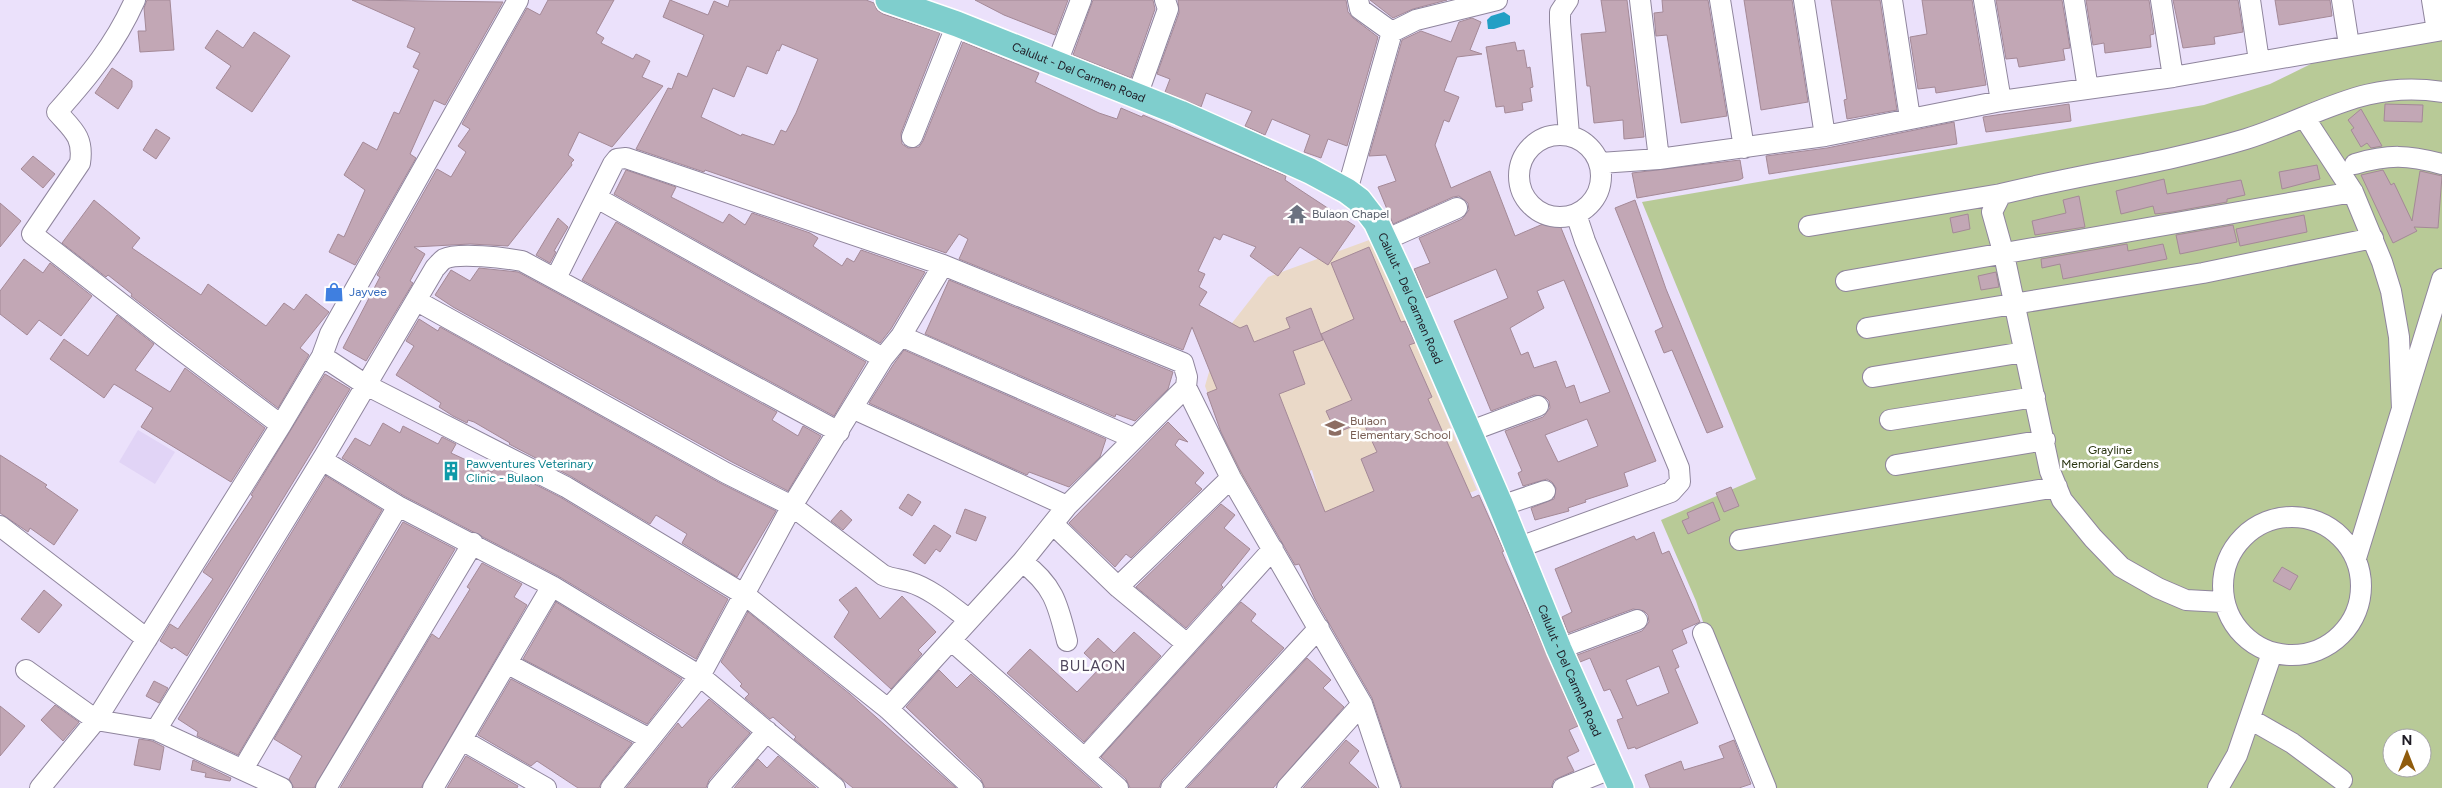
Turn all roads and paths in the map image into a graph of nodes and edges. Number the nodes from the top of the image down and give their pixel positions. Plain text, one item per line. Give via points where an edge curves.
1 (135, 0) edge
2 (518, 0) edge
3 (888, 0) edge
4 (1081, 0) edge
5 (1165, 0) edge
6 (1358, 0) edge
7 (1497, 0) edge
8 (1568, 0) edge
9 (1640, 0) edge
10 (1720, 0) edge
11 (1804, 0) edge
12 (1892, 0) edge
13 (1984, 0) edge
14 (2074, 0) edge
15 (2161, 0) edge
16 (2250, 0) edge
17 (2342, 0) edge
18 (2432, 0) edge
19 (957, 24) junction
20 (2439, 31) edge
21 (1392, 32) junction
22 (2349, 45) junction
23 (2259, 61) junction
24 (1057, 63) junction
25 (2172, 77) junction
26 (2088, 89) junction
27 (2442, 92) edge
28 (1138, 96) junction
29 (2001, 101) junction
30 (2304, 117) junction
31 (1910, 118) junction
32 (1569, 135) junction
33 (1825, 136) junction
34 (912, 137) dead end
35 (1744, 148) junction
36 (1659, 158) junction
37 (1600, 163) junction
38 (2355, 164) dead end
39 (2442, 164) edge
40 (1347, 190) junction
41 (2353, 192) junction
42 (2001, 194) junction
43 (597, 198) junction
44 (1457, 208) dead end
45 (1576, 214) junction
46 (1809, 226) dead end
47 (2373, 238) junction
48 (1385, 240) junction
49 (2004, 255) junction
50 (943, 265) junction
51 (556, 278) junction
52 (2442, 279) edge
53 (1846, 281) dead end
54 (417, 301) junction
55 (2015, 304) junction
56 (1867, 328) dead end
57 (901, 336) junction
58 (2024, 352) junction
59 (322, 356) junction
60 (884, 358) junction
61 (1873, 377) dead end
62 (366, 385) junction
63 (1186, 387) junction
64 (2035, 397) junction
65 (1538, 406) dead end
66 (854, 409) junction
67 (2402, 409) junction
68 (1890, 420) dead end
69 (281, 425) junction
70 (839, 432) junction
71 (1468, 432) junction
72 (1132, 438) junction
73 (2045, 440) junction
74 (322, 460) junction
75 (1896, 465) dead end
76 (1231, 478) junction
77 (2057, 487) junction
78 (1545, 491) dead end
79 (398, 506) junction
80 (792, 506) junction
81 (1067, 506) junction
82 (1500, 506) junction
83 (1053, 524) junction
84 (0, 526) edge
85 (1740, 540) dead end
86 (473, 543) junction
87 (1517, 548) junction
88 (1273, 549) junction
89 (2356, 558) junction
90 (1022, 562) junction
91 (552, 586) junction
92 (1118, 586) junction
93 (745, 596) junction
94 (2224, 602) junction
95 (968, 619) junction
96 (1638, 620) dead end
97 (1318, 628) junction
98 (1703, 633) dead end
99 (147, 639) junction
100 (952, 640) junction
101 (1067, 642) dead end
102 (1187, 644) junction
103 (1559, 650) junction
104 (2272, 653) junction
105 (508, 664) junction
106 (26, 670) dead end
107 (700, 676) junction
108 (1362, 704) junction
109 (888, 709) junction
110 (2250, 718) junction
111 (96, 720) junction
112 (156, 730) junction
113 (767, 731) junction
114 (650, 739) junction
115 (462, 740) junction
116 (1085, 758) junction
117 (244, 769) junction
118 (1617, 778) edge
119 (2342, 780) dead end
120 (539, 786) edge
121 (40, 788) edge
122 (282, 788) edge
123 (326, 788) edge
124 (433, 788) edge
125 (610, 788) edge
126 (718, 788) edge
127 (835, 788) edge
128 (973, 788) edge
129 (1118, 788) edge
130 (1171, 788) edge
131 (1287, 788) edge
132 (1390, 788) edge
133 (1563, 788) edge
134 (1766, 788) edge
135 (2218, 788) edge

1 - 69 street via 99,65 57,112 78,137 82,151 80,163 32,234
2 - 59 street via 330,334
3 - 19 main road, Calulut - Del Carmen Road
4 - 24 street
5 - 28 street via 1168,9
6 - 21 street via 1360,9
7 - 21 street via 1416,20
8 - 32 street via 1560,12 1560,22
9 - 36 street
10 - 35 street
11 - 33 street
12 - 31 street
13 - 29 street
14 - 26 street
15 - 25 street
16 - 23 street
17 - 22 street
18 - 20 street
19 - 24 main road, Calulut - Del Carmen Road
19 - 34 street
20 - 22 street
21 - 40 street
22 - 23 street
23 - 25 street
24 - 28 main road, Calulut - Del Carmen Road
25 - 26 street
26 - 29 street
27 - 30 street via 2417,88 2385,90 2346,100
28 - 40 main road, Calulut - Del Carmen Road
29 - 31 street
30 - 41 street
30 - 42 street via 2246,138 2193,152
31 - 33 street
32 - 37 street via 1593,150
32 - 45 street via 1556,134 1533,144 1520,165 1518,178 1530,204 1543,214 1560,217
33 - 35 street
35 - 36 street
36 - 37 street
37 - 45 street via 1601,183 1592,202
38 - 39 street via 2388,156
40 - 48 main road, Calulut - Del Carmen Road via 1366,209
41 - 47 street
41 - 49 street
42 - 46 street
42 - 49 street via 1992,212
43 - 50 street via 613,164 617,159 626,158
43 - 51 street
43 - 60 street
44 - 48 street
45 - 87 street via 1679,468 1680,482 1671,492
47 - 55 street via 2203,273
47 - 67 street via 2391,291 2399,337
48 - 71 main road, Calulut - Del Carmen Road
49 - 53 street
49 - 55 street
50 - 57 street
50 - 63 street via 1183,363 1188,377
51 - 54 street via 522,262 502,258 443,259
51 - 70 street
52 - 67 street
54 - 62 street
54 - 80 street via 702,460
55 - 56 street
55 - 58 street
57 - 60 street
57 - 72 street
58 - 61 street
58 - 64 street
59 - 62 street
59 - 69 street
60 - 66 street
62 - 74 street
62 - 93 street via 566,487
63 - 72 street
63 - 76 street
64 - 68 street
64 - 73 street
65 - 71 street
66 - 70 street
66 - 81 street
67 - 89 street
69 - 99 street
70 - 80 street
71 - 82 main road, Calulut - Del Carmen Road
72 - 81 street
73 - 75 street
73 - 77 street via 2050,470
74 - 79 street
74 - 112 street
76 - 88 street
76 - 92 street
77 - 85 street
77 - 94 street via 2062,500 2121,567 2186,600
78 - 82 street
79 - 86 street
79 - 117 street
80 - 93 street
80 - 95 street via 882,575 916,585
81 - 83 street
82 - 87 main road, Calulut - Del Carmen Road
83 - 90 street
83 - 92 street
84 - 99 street
86 - 91 street
86 - 123 street
87 - 103 main road, Calulut - Del Carmen Road
88 - 97 street
88 - 102 street
89 - 94 street via 2344,540 2327,526 2286,517 2265,522 2246,534 2231,553 2222,577
89 - 104 street via 2361,577 2361,597 2355,616 2344,632 2329,645 2311,653 2292,656
90 - 95 street
90 - 101 street via 1038,574 1052,592
91 - 105 street
91 - 107 street
92 - 102 street
93 - 107 street
93 - 109 street
94 - 104 street via 2236,628 2257,647
95 - 100 street
96 - 103 street
97 - 108 street
97 - 130 street
98 - 134 street
99 - 111 street
100 - 109 street
100 - 116 street
102 - 116 street
103 - 118 main road, Calulut - Del Carmen Road
104 - 110 street
105 - 114 street
105 - 115 street
106 - 111 street
107 - 113 street
107 - 114 street
108 - 131 street
108 - 132 street
109 - 128 street
110 - 119 street
110 - 135 street via 2237,755
111 - 112 street
111 - 121 street
112 - 117 street
113 - 126 street
113 - 127 street
114 - 125 street
115 - 120 street
115 - 124 street
116 - 129 street
117 - 122 street
118 - 133 street

